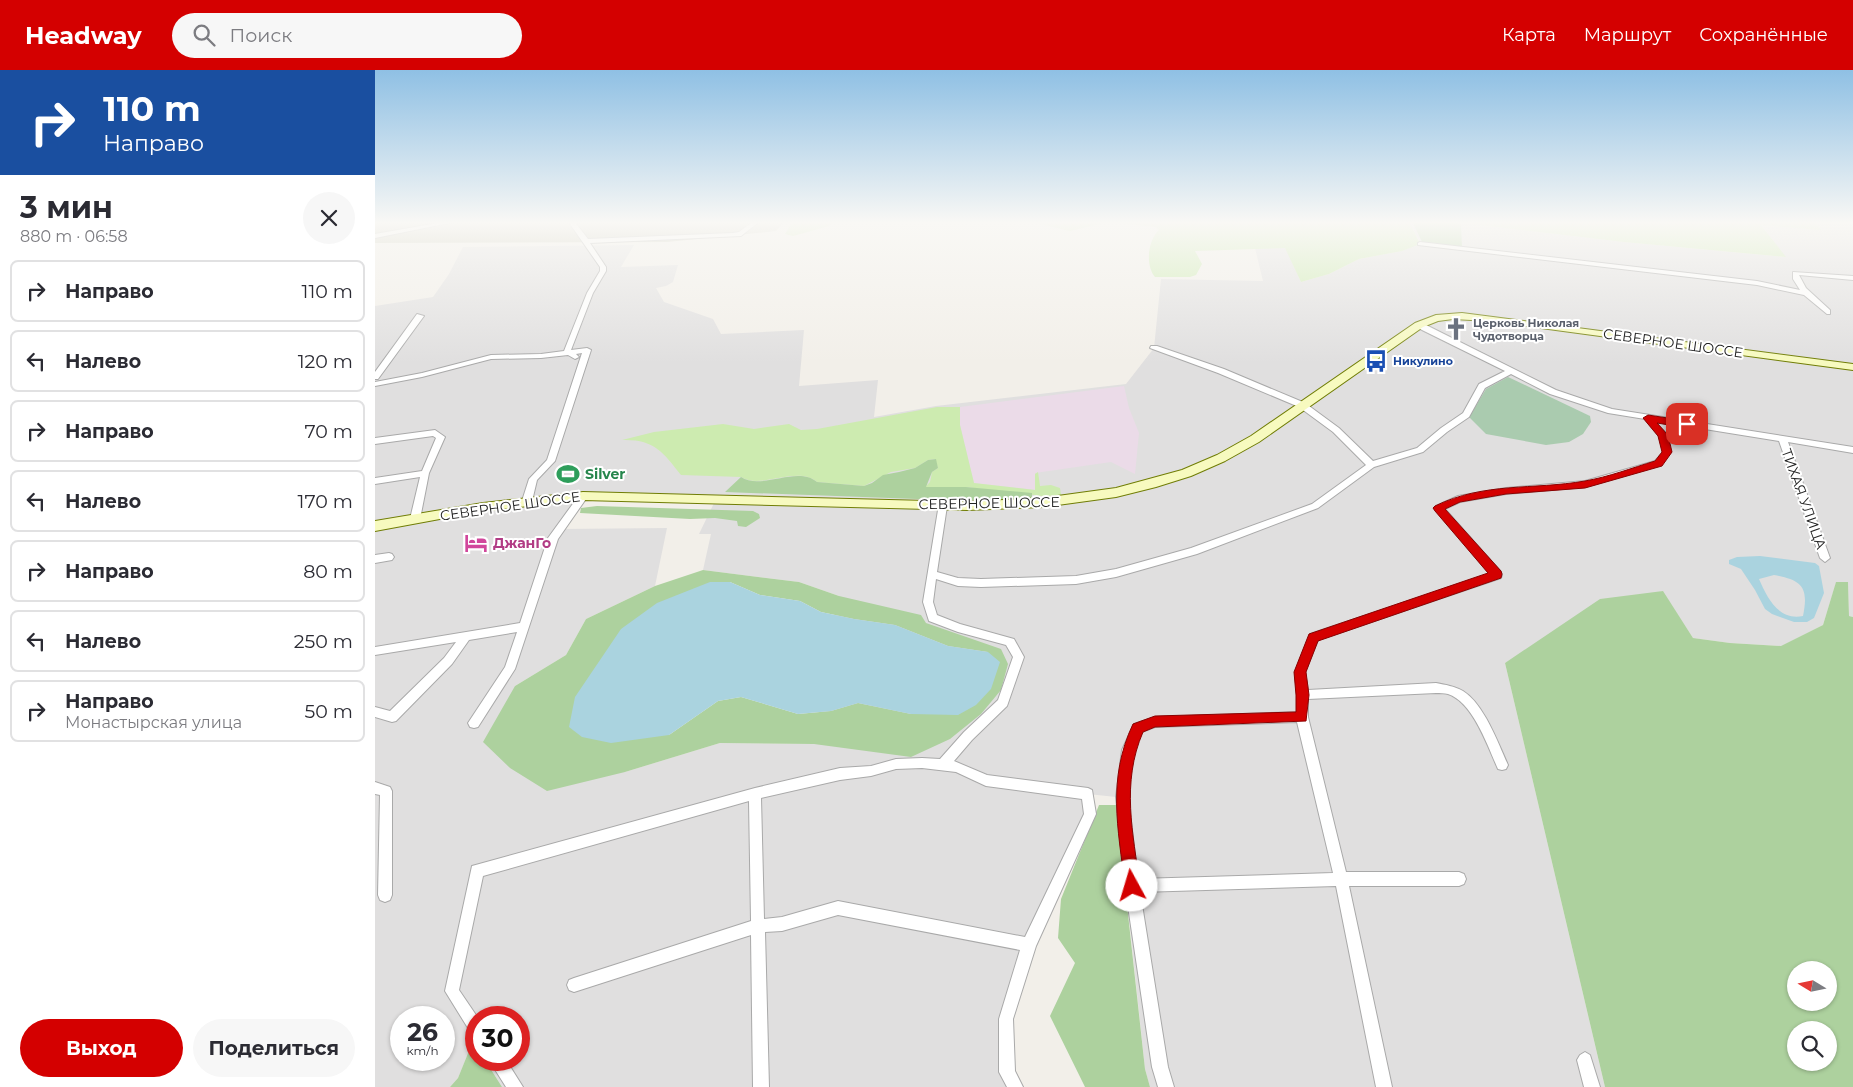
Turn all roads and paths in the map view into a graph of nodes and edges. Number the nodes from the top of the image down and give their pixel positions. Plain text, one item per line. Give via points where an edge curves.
1 (603, 268) edge
2 (1631, 268) edge
3 (1853, 278) edge
4 (1805, 291) junction
5 (1827, 312) dead end
6 (420, 316) dead end
7 (1419, 325) junction
8 (1154, 348) dead end
9 (570, 354) junction
10 (582, 361) junction
11 (1853, 367) edge
12 (1509, 372) junction
13 (375, 377) edge
14 (375, 384) edge
15 (1303, 405) junction
16 (1648, 418) junction
17 (1783, 440) junction
18 (375, 441) edge
19 (1853, 450) edge
20 (1371, 465) junction
21 (425, 473) junction
22 (375, 480) edge
23 (583, 496) junction
24 (527, 501) junction
25 (942, 506) junction
26 (415, 520) junction
27 (375, 526) edge
28 (389, 557) dead end
29 (1825, 558) dead end
30 (375, 559) edge
31 (932, 574) junction
32 (522, 627) junction
33 (466, 636) junction
34 (375, 651) edge
35 (1303, 695) junction
36 (375, 712) edge
37 (1302, 717) junction
38 (474, 723) dead end
39 (943, 765) junction
40 (1502, 765) dead end
41 (375, 788) edge
42 (755, 794) junction
43 (1341, 879) junction
44 (1459, 879) dead end
45 (1132, 886) junction
46 (385, 895) dead end
47 (757, 926) junction
48 (1029, 945) junction
49 (574, 985) dead end
50 (465, 1011) edge
51 (1585, 1060) dead end
52 (504, 1071) edge
53 (515, 1087) edge
54 (761, 1087) edge
55 (1015, 1087) edge
56 (1166, 1087) edge
57 (1384, 1087) edge
58 (1592, 1087) edge

1 - 9 street via 589,293 567,350
2 - 4 street via 1757,283 1803,294
3 - 4 street via 1795,273
4 - 5 street
6 - 13 street
7 - 11 main road, СЕВЕРНОЕ ШОССЕ via 1431,318 1451,315 1489,318
7 - 12 street
7 - 15 main road, СЕВЕРНОЕ ШОССЕ
8 - 15 street
9 - 10 street
9 - 10 street via 587,350
9 - 14 street via 491,357
10 - 24 street via 551,461 533,478
12 - 16 street via 1579,401
12 - 20 street via 1482,386 1466,415 1420,450
15 - 20 street via 1336,430
15 - 25 main road, СЕВЕРНОЕ ШОССЕ via 1230,455 1172,479 1070,501
16 - 17 street
16 - 35 street via 1663,435 1665,443 1667,452 1658,463 1585,484 1506,491 1458,499 1439,508 1497,574 1314,638 1300,672
17 - 19 street
17 - 29 street, ТИХАЯ УЛИЦА
18 - 21 street via 435,434 441,437
20 - 31 street via 1315,506 1193,551 1116,573 1076,580 981,583 958,582
21 - 22 street
21 - 26 street
23 - 24 main road, СЕВЕРНОЕ ШОССЕ
23 - 25 main road, СЕВЕРНОЕ ШОССЕ
23 - 32 street via 553,538
24 - 26 main road, СЕВЕРНОЕ ШОССЕ
25 - 31 street
26 - 27 main road, СЕВЕРНОЕ ШОССЕ
28 - 30 street
31 - 39 street via 928,602 933,618 1010,642 1019,657 1003,702
32 - 33 street
32 - 38 street via 510,669
33 - 34 street
33 - 36 street via 448,661 392,717
35 - 37 street
35 - 40 street via 1436,688 1452,691 1464,698 1476,712
37 - 43 street
37 - 45 street via 1155,722 1138,728 1128,750 1122,797
39 - 42 street via 896,764
39 - 48 street via 957,767 986,780 1088,794 1090,814
41 - 46 street via 386,791
42 - 47 street
42 - 50 street via 477,871 452,991
43 - 44 street
43 - 45 street
43 - 57 street
45 - 56 street via 1159,1067
47 - 48 street via 782,924 838,908
47 - 49 street
47 - 54 street
48 - 55 street via 1005,1019 1007,1072
51 - 58 street
52 - 53 street

